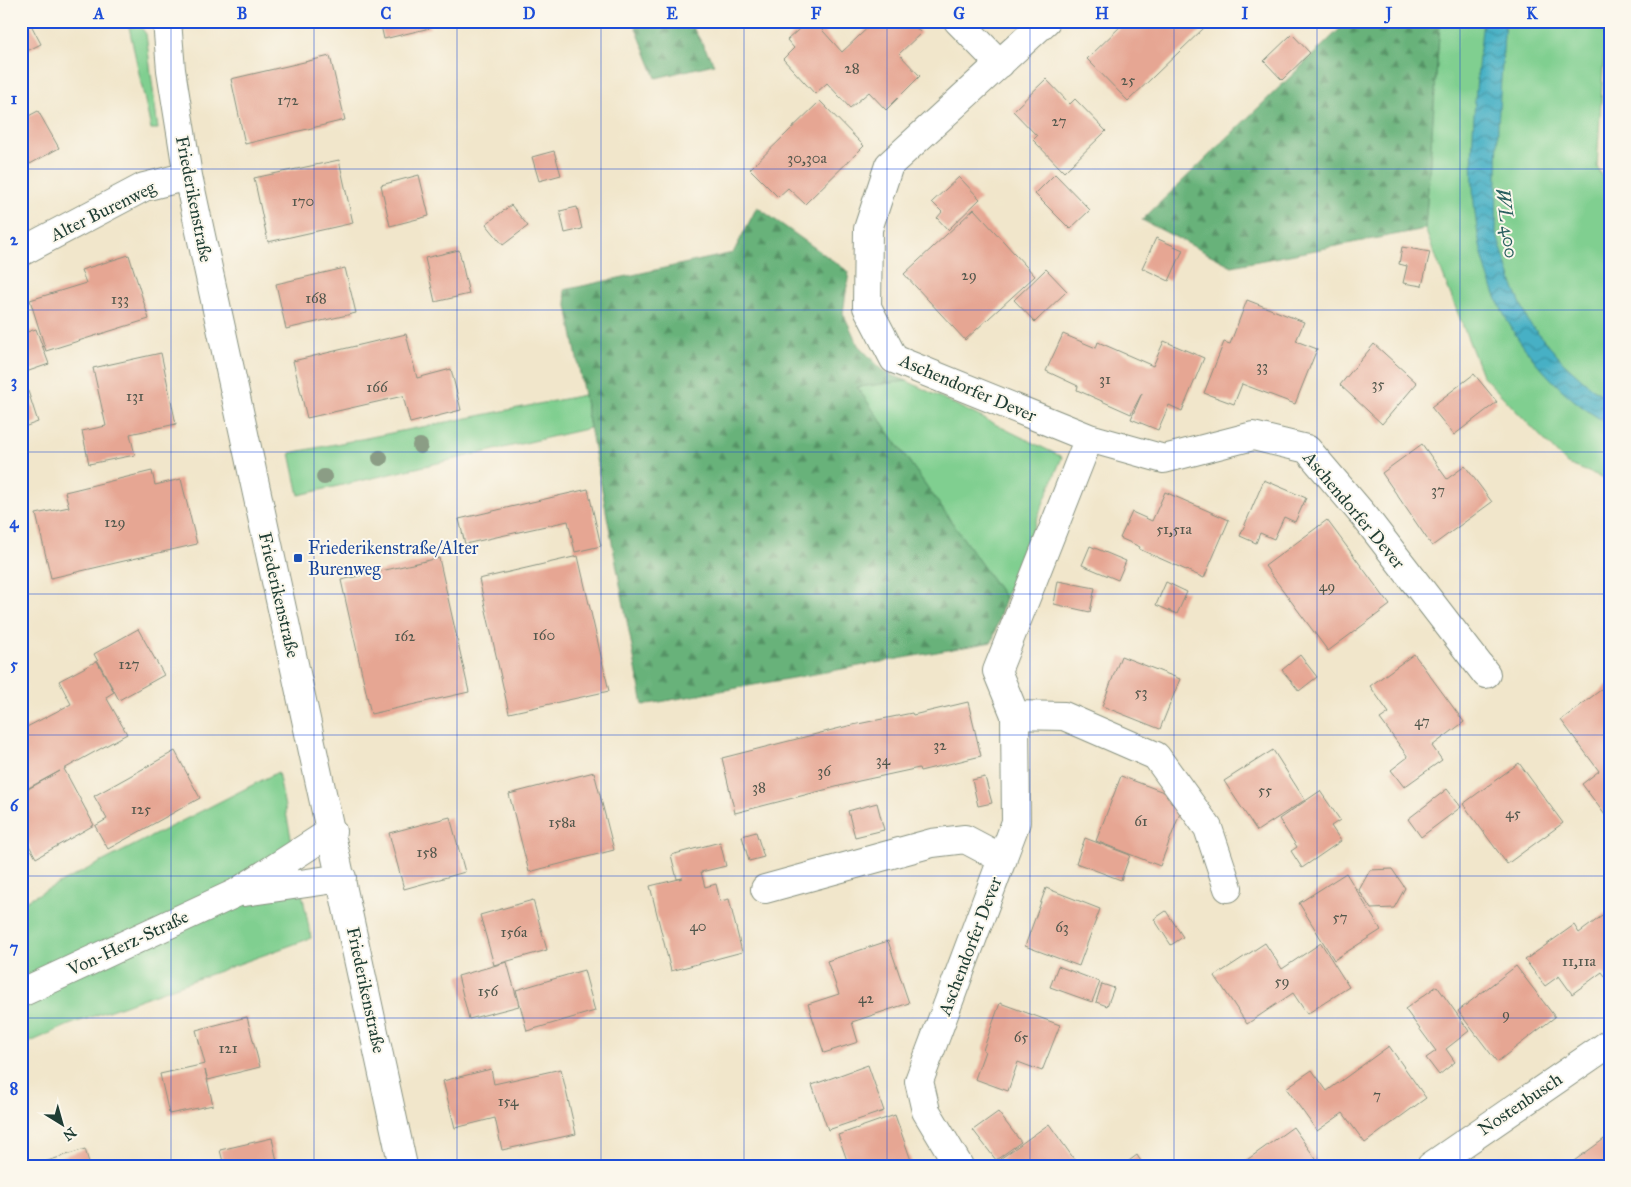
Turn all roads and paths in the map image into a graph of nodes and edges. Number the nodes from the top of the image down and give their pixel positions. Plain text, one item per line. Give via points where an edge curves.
1 (167, 21) edge
2 (958, 21) edge
3 (1046, 21) edge
4 (1000, 64) junction
5 (188, 176) junction
6 (21, 252) edge
7 (1090, 438) junction
8 (1486, 674) dead end
9 (1015, 715) junction
10 (332, 831) junction
11 (1003, 859) junction
12 (342, 878) junction
13 (1228, 888) dead end
14 (765, 889) dead end
15 (236, 893) junction
16 (21, 993) edge
17 (1610, 1043) edge
18 (403, 1166) edge
19 (958, 1166) edge
20 (1431, 1166) edge

1 - 5 street, Friederikenstraße via 171,70
2 - 4 street
3 - 4 street, Aschendorfer Dever
4 - 7 street, Aschendorfer Dever via 889,165 868,229 867,307 894,359
5 - 6 street, Alter Burenweg via 144,187
5 - 10 street, Friederikenstraße
7 - 8 street, Aschendorfer Dever via 1164,459 1253,436 1307,449 1365,517
7 - 9 street, Aschendorfer Dever via 997,671
9 - 11 street, Aschendorfer Dever via 1016,822
9 - 13 street via 1064,716 1156,756 1208,828
10 - 12 street, Friederikenstraße
10 - 15 street
11 - 14 street via 965,839 932,843
11 - 19 street, Aschendorfer Dever via 919,1081 926,1111
12 - 15 street
12 - 18 street, Friederikenstraße
15 - 16 street, Von-Herz-Straße
17 - 20 street, Nostenbusch

